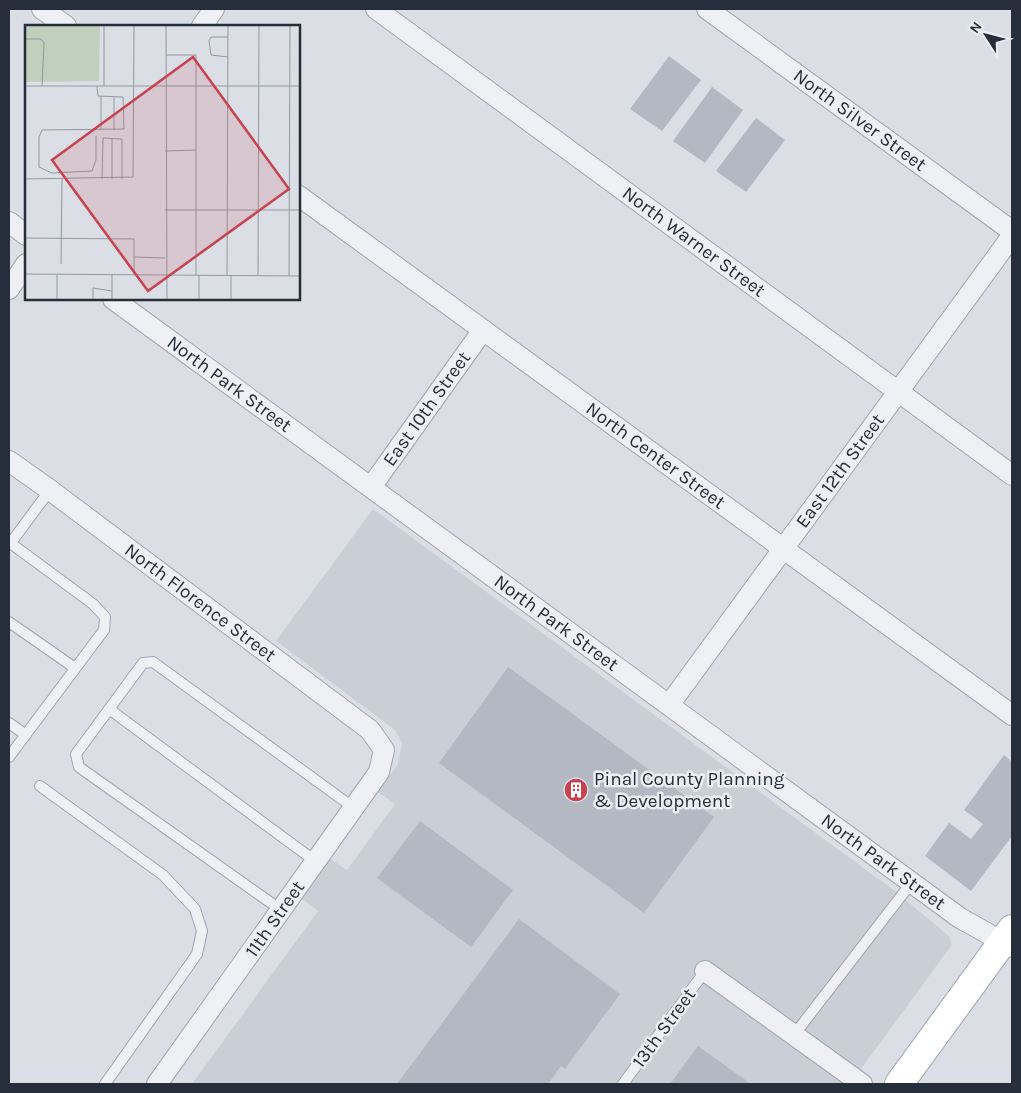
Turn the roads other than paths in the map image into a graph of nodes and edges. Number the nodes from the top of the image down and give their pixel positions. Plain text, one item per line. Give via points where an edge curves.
1 (42, 9) edge
2 (214, 9) edge
3 (376, 9) edge
4 (707, 9) edge
5 (65, 25) edge
6 (203, 25) edge
7 (300, 197) edge
8 (9, 222) edge
9 (1012, 231) edge
10 (25, 234) edge
11 (1012, 236) edge
12 (25, 265) edge
13 (9, 288) edge
14 (114, 300) edge
15 (482, 330) junction
16 (898, 392) junction
17 (9, 461) edge
18 (1012, 475) edge
19 (371, 487) junction
20 (50, 490) junction
21 (10, 543) edge
22 (784, 549) junction
23 (9, 622) edge
24 (75, 668) junction
25 (669, 705) junction
26 (109, 709) junction
27 (1012, 715) edge
28 (9, 723) edge
29 (26, 735) junction
30 (384, 750) joint
31 (9, 757) edge
32 (40, 786) dead end
33 (354, 808) junction
34 (316, 861) junction
35 (912, 882) junction
36 (281, 910) junction
37 (1009, 940) edge
38 (705, 971) joint
39 (794, 1035) junction
40 (105, 1084) edge
41 (157, 1084) edge
42 (623, 1084) edge
43 (862, 1084) edge
44 (899, 1084) edge

1 - 5 street
2 - 6 street
3 - 16 street, North Warner Street
4 - 9 street, North Silver Street
7 - 15 street, North Center Street
8 - 10 street
11 - 16 street, East 12th Street
12 - 13 street
14 - 19 street, North Park Street
15 - 19 street, East 10th Street
15 - 22 street, North Center Street
16 - 18 street, North Warner Street
16 - 22 street, East 12th Street
17 - 20 street, North Florence Street
19 - 25 street, North Park Street
20 - 21 lane
20 - 30 street, North Florence Street via 370,730
21 - 24 lane via 93,604 105,617 104,630
22 - 25 street, East 12th Street
22 - 27 street, North Center Street
23 - 24 lane
24 - 29 lane
25 - 35 street, North Park Street
26 - 33 lane via 143,663 153,662
26 - 34 lane
26 - 36 lane via 76,754 79,766
28 - 29 lane
29 - 31 lane
30 - 33 street, 11th Street via 379,772
32 - 40 lane via 163,875 196,909 202,931 197,954
33 - 34 street, 11th Street
34 - 36 street, 11th Street
35 - 37 street, North Park Street via 960,918
35 - 39 lane
36 - 41 street, 11th Street
37 - 44 main road
38 - 39 street
38 - 42 lane, 13th Street
39 - 43 street

